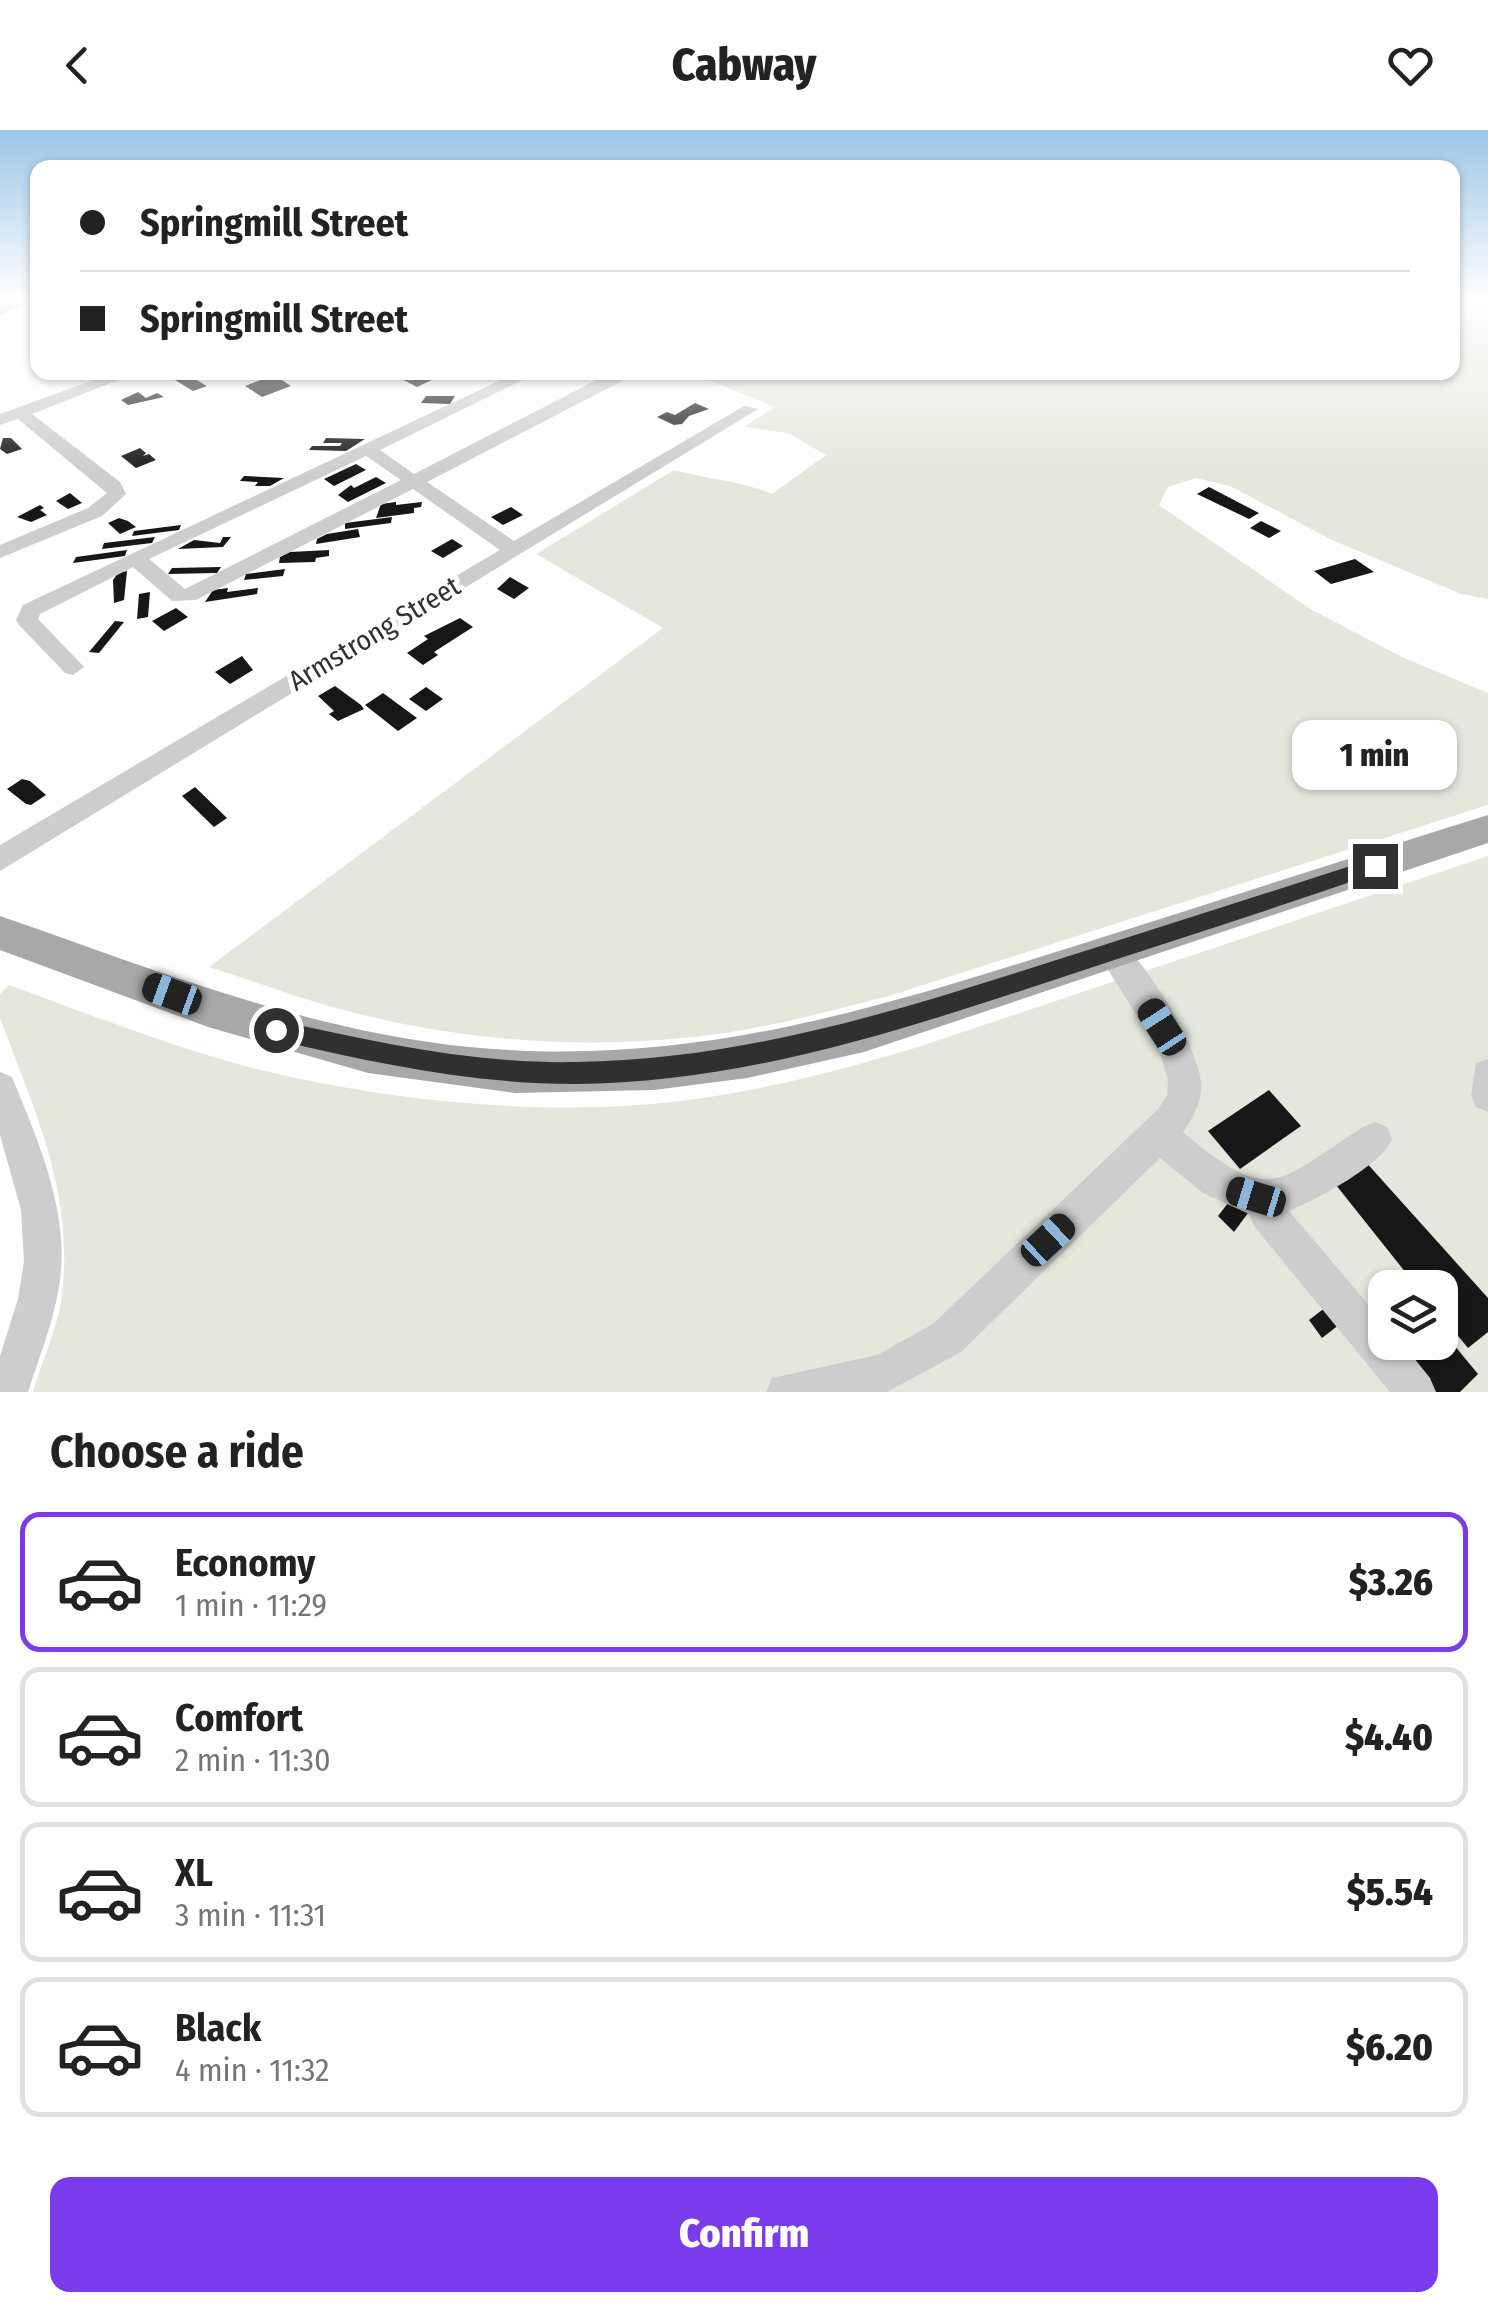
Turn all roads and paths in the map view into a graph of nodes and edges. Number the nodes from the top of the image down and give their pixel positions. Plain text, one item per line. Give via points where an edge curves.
1 (110, 380) edge
2 (515, 380) edge
3 (611, 380) edge
4 (750, 409) dead end
5 (20, 413) junction
6 (0, 420) edge
7 (368, 450) junction
8 (412, 482) junction
9 (512, 550) junction
10 (0, 552) edge
11 (135, 558) junction
12 (74, 668) dead end
13 (1488, 828) edge
14 (0, 859) edge
15 (0, 933) edge
16 (1112, 952) junction
17 (1488, 1075) edge
18 (0, 1089) edge
19 (1488, 1095) edge
20 (1159, 1136) junction
21 (1376, 1140) dead end
22 (1268, 1213) dead end
23 (8, 1392) edge
24 (786, 1392) edge
25 (1416, 1392) edge

1 - 5 street
2 - 7 street
3 - 8 street
4 - 9 street, Armstrong Street
5 - 6 street
5 - 10 street via 118,490 95,512
7 - 8 street
7 - 11 street
8 - 9 street
8 - 11 street via 184,597
9 - 14 street, Armstrong Street
11 - 12 street via 31,610 31,627
13 - 16 main road
15 - 16 main road via 310,1040 423,1062 540,1073 689,1065 796,1048
16 - 20 street via 1162,1027 1185,1080 1178,1111
17 - 19 street
18 - 23 street via 37,1194 42,1234 40,1284
20 - 21 street via 1235,1191 1256,1197 1280,1197
20 - 24 street via 947,1338 882,1374
22 - 25 street

